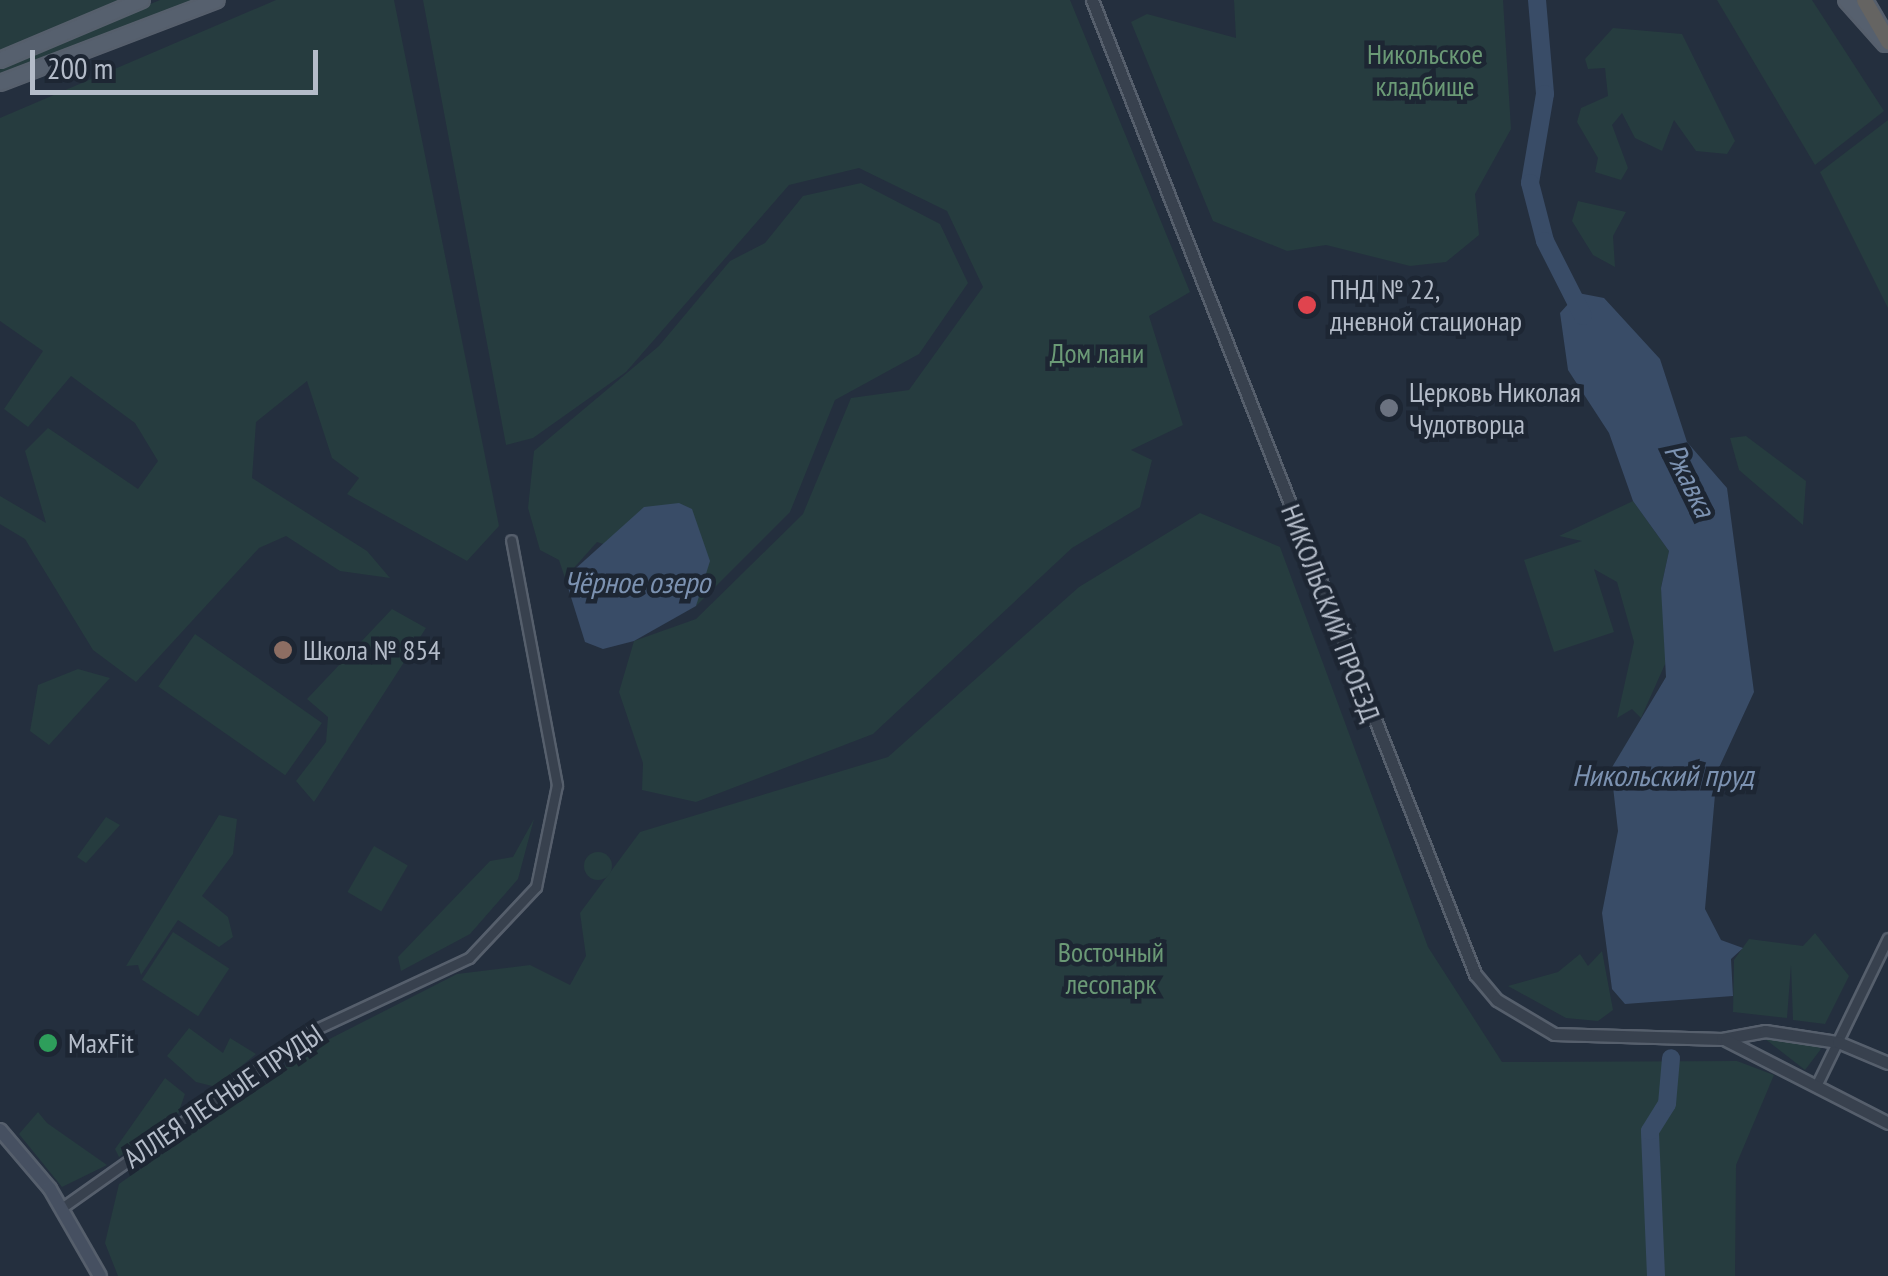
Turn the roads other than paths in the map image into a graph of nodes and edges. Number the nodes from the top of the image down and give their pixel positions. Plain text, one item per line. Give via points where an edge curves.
1 (142, 0) edge
2 (1092, 0) edge
3 (1846, 0) edge
4 (1864, 0) edge
5 (210, 1) edge
6 (1888, 44) edge
7 (0, 60) edge
8 (0, 83) edge
9 (511, 540) dead end
10 (1888, 938) edge
11 (1722, 1039) junction
12 (1838, 1042) junction
13 (1888, 1063) edge
14 (1817, 1084) junction
15 (1888, 1123) edge
16 (0, 1130) edge
17 (62, 1208) junction
18 (100, 1276) edge

1 - 7 main road
2 - 11 street, НИКОЛЬСКИЙ ПРОЕЗД via 1475,974 1496,1000 1554,1034
3 - 6 main road
4 - 6 highway
5 - 8 main road
9 - 17 street, АЛЛЕЯ ЛЕСНЫЕ ПРУДЫ via 557,785 536,887 469,958 310,1032
10 - 12 street
11 - 12 street, НИКОЛЬСКИЙ ПРОЕЗД via 1765,1031
11 - 14 street, НИКОЛЬСКИЙ ПРОЕЗД
12 - 13 street, НИКОЛЬСКИЙ ПРОЕЗД
12 - 14 street
14 - 15 street, НИКОЛЬСКИЙ ПРОЕЗД
16 - 17 main road
17 - 18 main road

